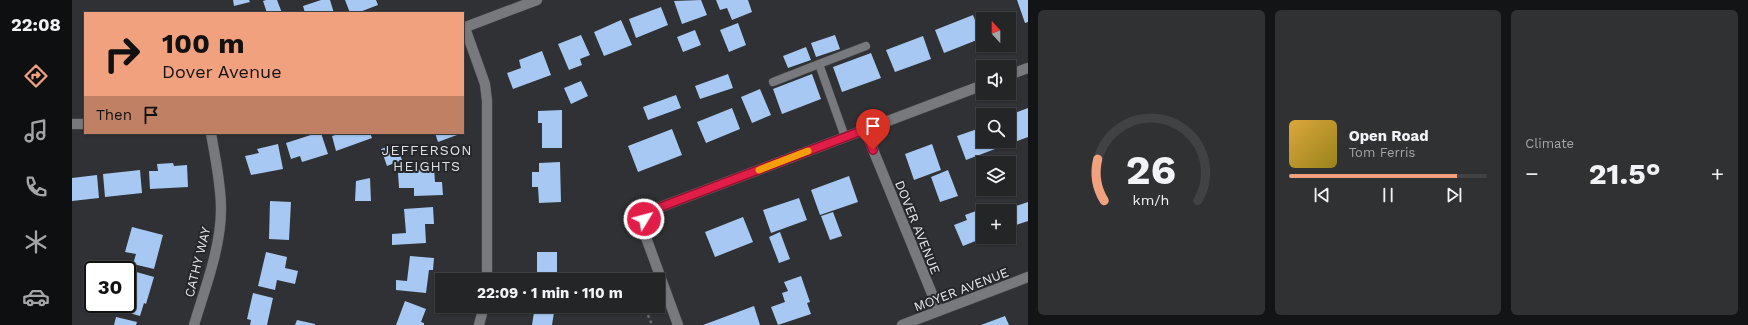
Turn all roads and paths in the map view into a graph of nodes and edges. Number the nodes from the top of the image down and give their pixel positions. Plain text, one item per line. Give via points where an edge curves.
1 (537, 0) edge
2 (464, 28) edge
3 (866, 46) dead end
4 (819, 64) junction
5 (1028, 68) edge
6 (1016, 72) edge
7 (773, 82) dead end
8 (976, 88) edge
9 (72, 124) edge
10 (84, 124) edge
11 (864, 130) junction
12 (211, 134) edge
13 (845, 137) junction
14 (487, 273) edge
15 (1028, 277) edge
16 (939, 311) junction
17 (482, 313) edge
18 (648, 315) dead end
19 (194, 325) edge
20 (479, 325) edge
21 (652, 325) edge
22 (678, 325) edge
23 (902, 325) edge

1 - 2 street
2 - 14 street via 485,84 487,101
3 - 4 lane
4 - 7 lane
4 - 13 lane
5 - 6 street
8 - 11 street
9 - 10 street
11 - 13 street
11 - 16 street, DOVER AVENUE
12 - 19 street, CATHY WAY via 220,188 220,229
13 - 22 street via 650,211 644,219 644,232
15 - 16 street, MOYER AVENUE
16 - 23 street, MOYER AVENUE
17 - 20 street
18 - 21 path

